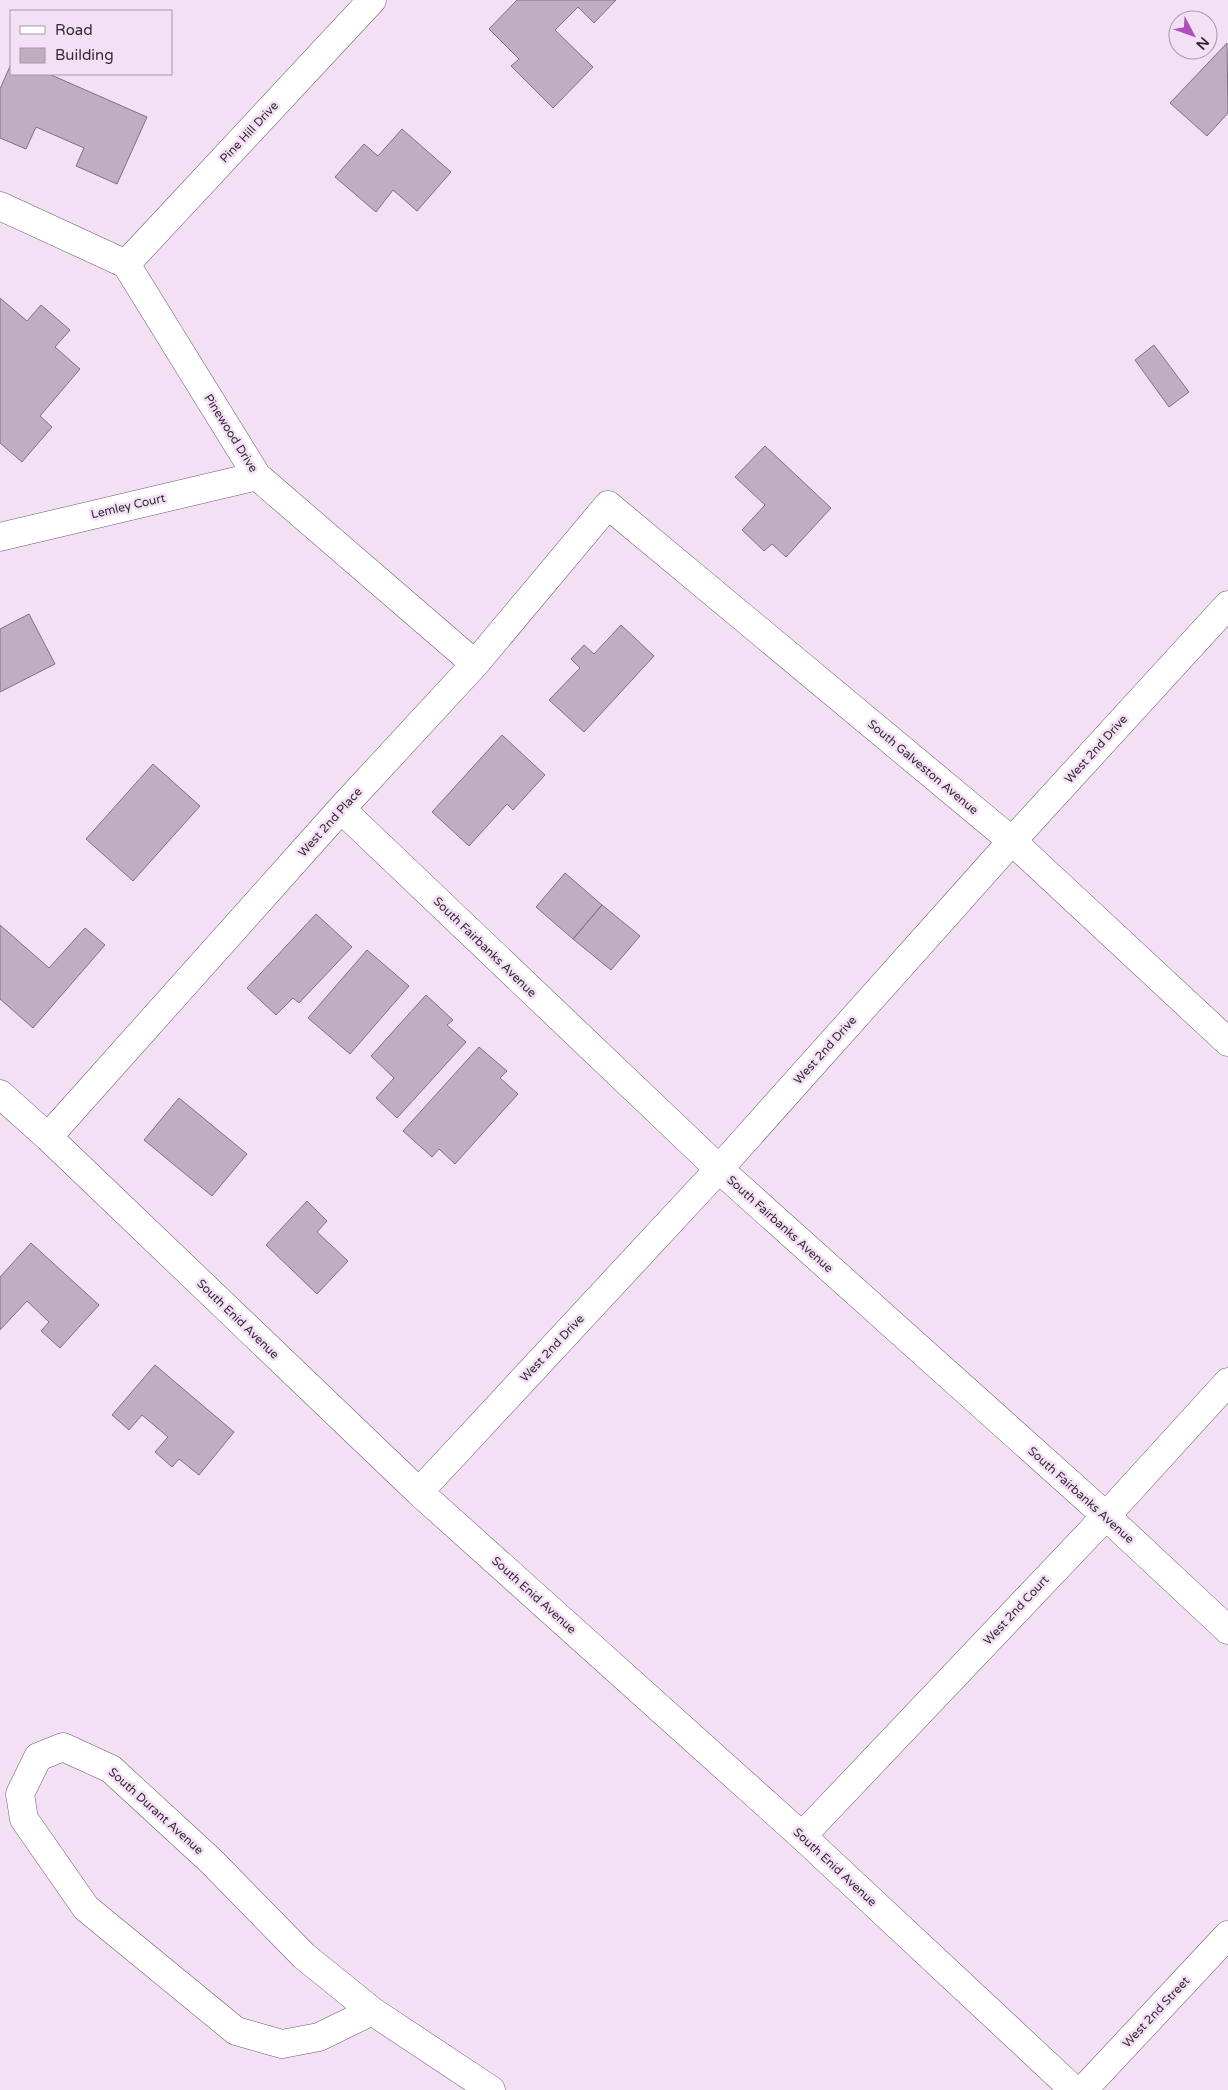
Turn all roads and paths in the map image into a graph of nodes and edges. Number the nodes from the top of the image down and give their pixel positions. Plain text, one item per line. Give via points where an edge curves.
1 (372, 0) edge
2 (0, 206) edge
3 (126, 264) junction
4 (257, 476) junction
5 (608, 505) joint
6 (0, 537) edge
7 (1228, 604) edge
8 (475, 664) junction
9 (341, 809) junction
10 (1012, 841) junction
11 (1228, 1042) edge
12 (0, 1094) edge
13 (48, 1137) junction
14 (719, 1169) junction
15 (1228, 1382) edge
16 (419, 1492) junction
17 (1106, 1516) junction
18 (1228, 1630) edge
19 (802, 1836) junction
20 (1228, 1935) edge
21 (372, 2011) junction
22 (492, 2090) edge
23 (1074, 2090) edge
24 (1083, 2090) edge

1 - 3 street, Pine Hill Drive
2 - 3 street
3 - 4 street, Pinewood Drive
4 - 6 street, Lemley Court
4 - 8 street, Pinewood Drive
5 - 8 street, West 2nd Place
5 - 10 street, South Galveston Avenue
7 - 10 street, West 2nd Drive
8 - 9 street, West 2nd Place
9 - 13 street, West 2nd Place
9 - 14 street, South Fairbanks Avenue
10 - 11 street, South Galveston Avenue
10 - 14 street, West 2nd Drive
12 - 13 street, South Enid Avenue
13 - 16 street, South Enid Avenue
14 - 16 street, West 2nd Drive
14 - 17 street, South Fairbanks Avenue
15 - 17 street, West 2nd Court
16 - 19 street, South Enid Avenue
17 - 18 street, South Fairbanks Avenue
17 - 19 street, West 2nd Court
19 - 23 street, South Enid Avenue
20 - 24 street, West 2nd Street
21 - 21 street, South Durant Avenue via 304,1956 211,1860 111,1769 63,1747 38,1757 20,1794 24,1819 86,1908 236,2031 282,2044 319,2037
21 - 22 street, South Durant Avenue

